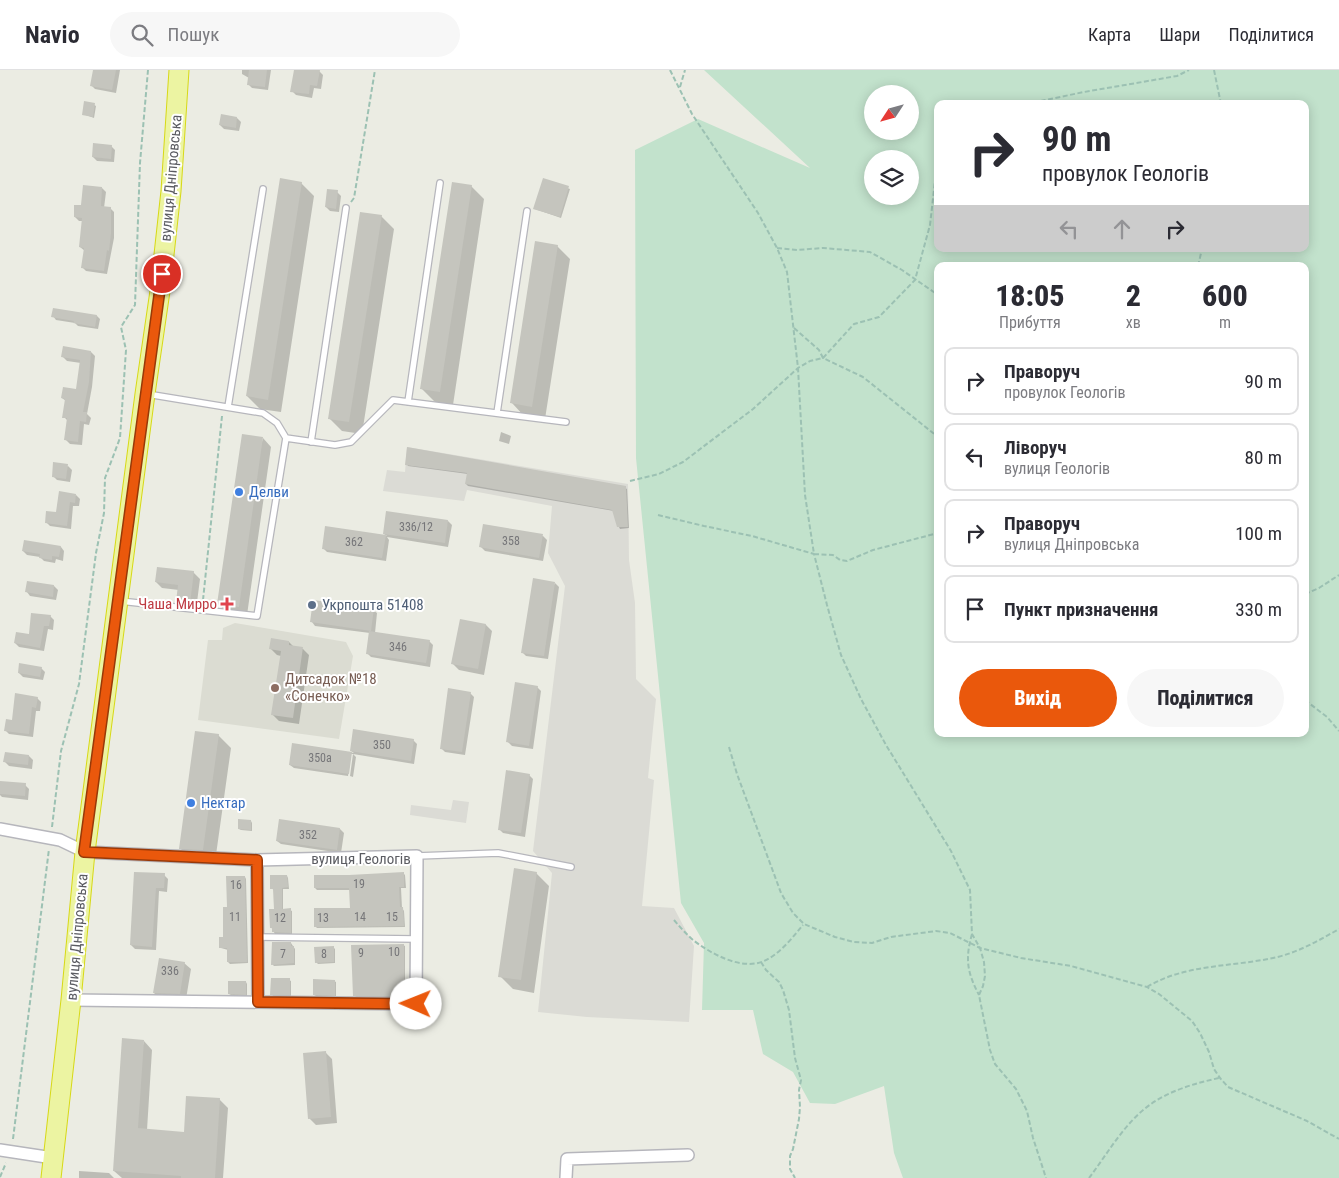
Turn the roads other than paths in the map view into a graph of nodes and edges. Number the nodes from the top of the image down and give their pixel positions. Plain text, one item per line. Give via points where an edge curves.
1 (179, 70) edge
2 (440, 183) dead end
3 (262, 189) dead end
4 (346, 208) road end
5 (527, 211) dead end
6 (145, 394) junction
7 (408, 402) junction
8 (226, 407) junction
9 (497, 413) junction
10 (566, 422) dead end
11 (286, 438) junction
12 (311, 442) junction
13 (117, 600) junction
14 (0, 829) edge
15 (84, 852) junction
16 (417, 856) junction
17 (257, 860) junction
18 (571, 867) dead end
19 (257, 937) junction
20 (416, 939) junction
21 (71, 1000) junction
22 (258, 1002) junction
23 (6, 1151) edge
24 (688, 1155) dead end
25 (54, 1158) junction
26 (51, 1178) edge
27 (566, 1178) edge

1 - 6 highway, вулиця Дніпровська via 172,190
2 - 7 lane
3 - 8 lane
4 - 12 lane
5 - 9 lane
6 - 8 lane
6 - 13 highway, вулиця Дніпровська
7 - 9 lane
7 - 12 lane via 393,400 352,442 335,445
8 - 11 lane via 263,413 277,423
9 - 10 lane
11 - 12 lane
11 - 13 lane via 257,616
13 - 15 highway, вулиця Дніпровська
14 - 15 street via 60,840
15 - 17 street, вулиця Геологів
15 - 21 highway, вулиця Дніпровська
16 - 17 street, вулиця Геологів
16 - 18 lane via 498,853
16 - 20 street, вулиця Геологів
17 - 19 street
19 - 20 lane
19 - 22 street
20 - 22 street, вулиця Геологів via 416,1004
21 - 22 street, вулиця Геологів
21 - 25 highway, вулиця Дніпровська
23 - 25 street
24 - 27 street via 567,1159
25 - 26 highway, вулиця Дніпровська

